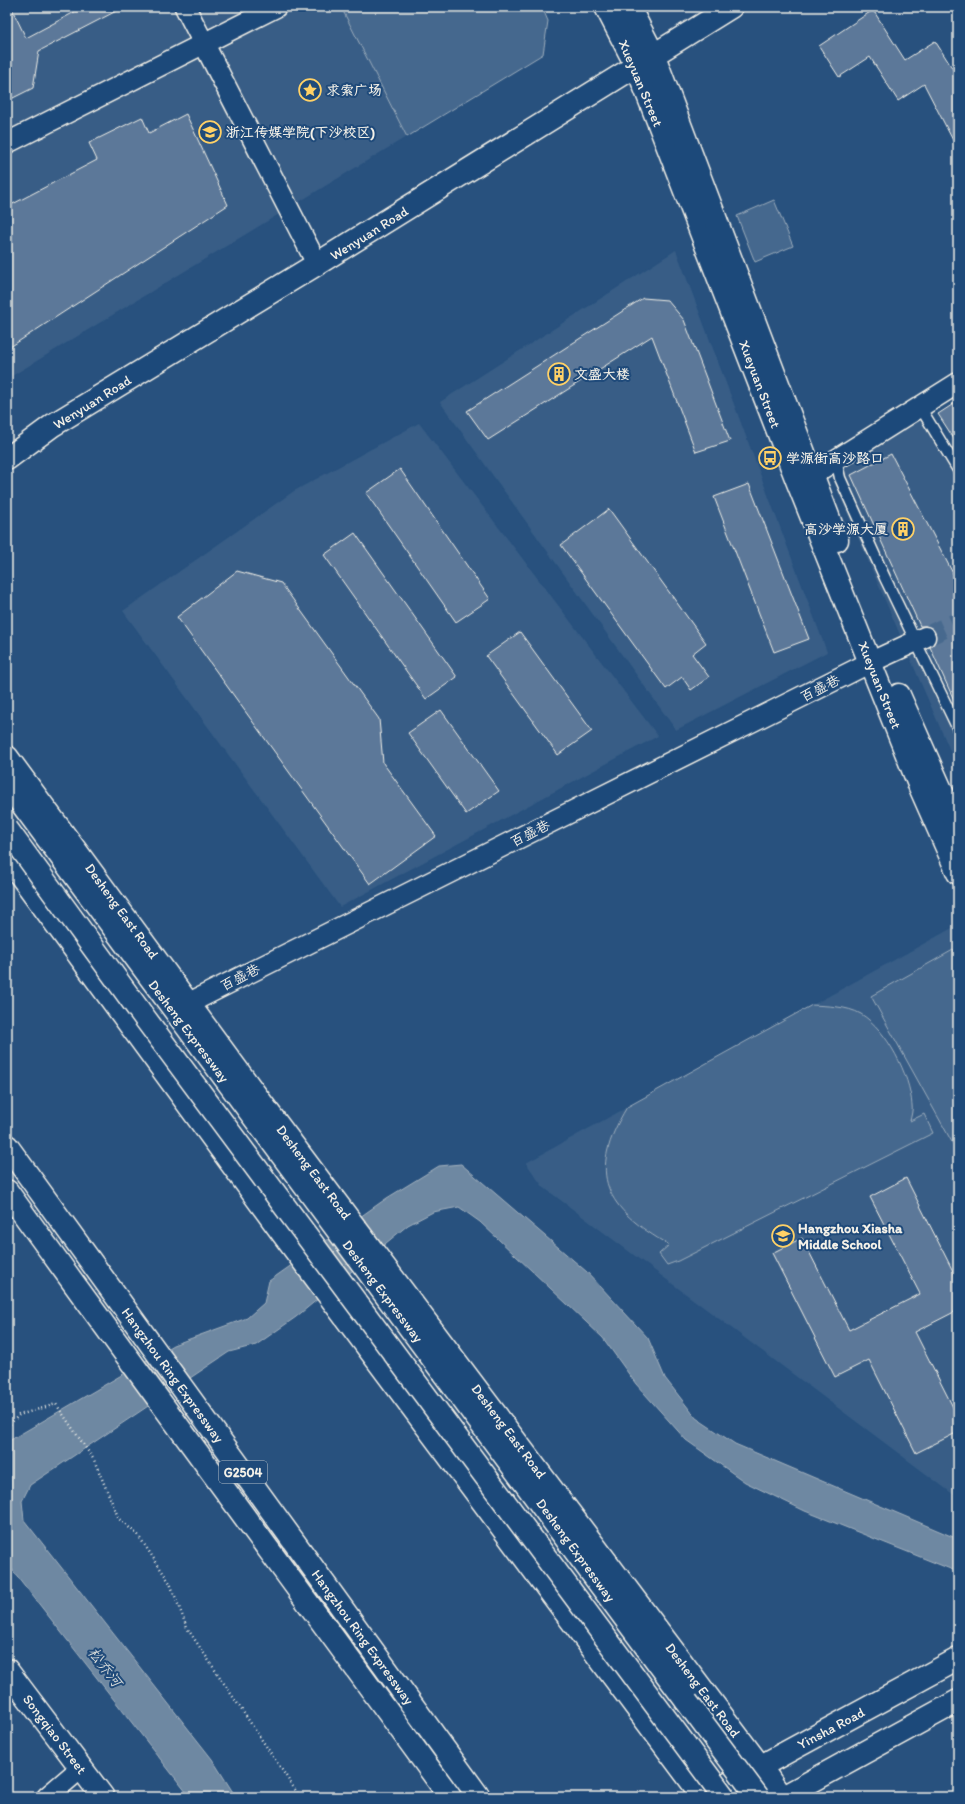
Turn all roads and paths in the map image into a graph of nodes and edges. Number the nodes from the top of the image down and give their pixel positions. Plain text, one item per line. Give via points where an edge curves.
1 (185, 7) edge
2 (276, 7) edge
3 (606, 7) edge
4 (628, 7) edge
5 (731, 7) edge
6 (204, 44) junction
7 (645, 62) junction
8 (7, 143) edge
9 (317, 264) junction
10 (958, 383) edge
11 (920, 408) junction
12 (7, 459) edge
13 (836, 460) junction
14 (958, 470) edge
15 (805, 479) junction
16 (920, 639) junction
17 (876, 660) junction
18 (958, 729) edge
19 (7, 757) edge
20 (7, 784) edge
21 (958, 828) edge
22 (7, 829) edge
23 (7, 857) edge
24 (958, 873) edge
25 (189, 1003) junction
26 (7, 1146) edge
27 (7, 1192) edge
28 (7, 1427) edge
29 (958, 1659) edge
30 (7, 1670) edge
31 (958, 1701) edge
32 (760, 1766) junction
33 (81, 1768) junction
34 (47, 1797) edge
35 (103, 1797) edge
36 (300, 1797) edge
37 (450, 1797) edge
38 (479, 1797) edge
39 (703, 1797) edge
40 (724, 1797) edge
41 (758, 1797) edge
42 (782, 1797) edge

1 - 6 street
2 - 6 street
3 - 7 main road, Xueyuan Street
4 - 7 main road, Xueyuan Street
5 - 7 main road, Wenyuan Road
6 - 8 street
6 - 9 street
7 - 9 main road, Wenyuan Road
7 - 15 main road, Xueyuan Street
9 - 12 main road, Wenyuan Road via 53,425
10 - 11 street
11 - 13 street
11 - 14 lane
13 - 15 street
13 - 16 lane via 840,478
15 - 17 main road, Xueyuan Street
16 - 17 street, 百盛巷
16 - 18 lane
17 - 21 main road, Xueyuan Street
17 - 24 main road, Xueyuan Street via 920,787
17 - 25 street, 百盛巷
19 - 25 main road, Desheng East Road
20 - 41 main road, Desheng Expressway, bridge
22 - 40 main road, Desheng Expressway, bridge
23 - 39 main road via 280,1230
25 - 32 main road, Desheng East Road
26 - 38 main road, Hangzhou Ring Expressway / G2504
27 - 37 main road, Hangzhou Ring Expressway / G2504
28 - 36 path via 19,1415 56,1404 94,1460 119,1519 138,1536 170,1583 187,1628
29 - 32 main road, Yinsha Road
30 - 33 main road, Songqiao Street
31 - 42 main road
32 - 39 main road, Yinsha Road
32 - 42 main road, Desheng East Road
33 - 34 street
33 - 35 main road, Songqiao Street

